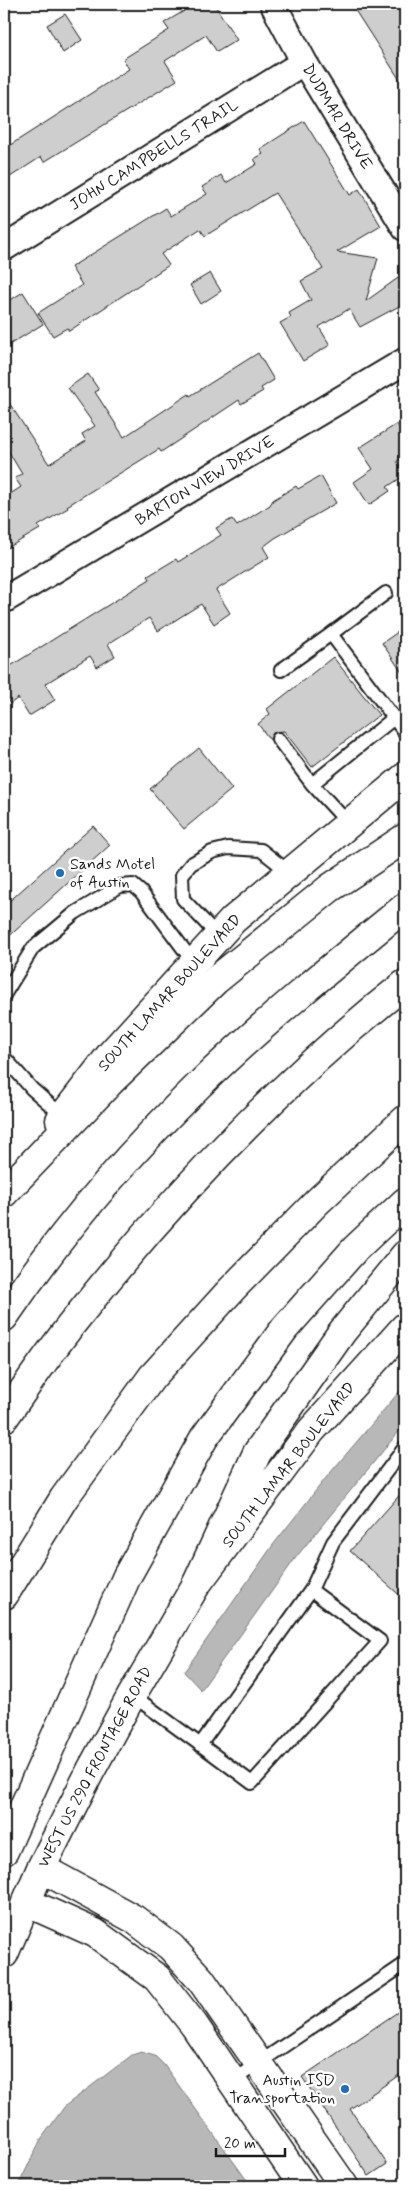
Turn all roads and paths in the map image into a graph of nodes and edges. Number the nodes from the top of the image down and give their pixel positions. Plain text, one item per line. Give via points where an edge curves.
1 (274, 4) edge
2 (304, 62) junction
3 (405, 228) edge
4 (4, 248) edge
5 (405, 361) edge
6 (386, 593) dead end
7 (4, 600) edge
8 (331, 634) junction
9 (281, 670) dead end
10 (394, 718) junction
11 (405, 733) edge
12 (278, 738) dead end
13 (405, 777) edge
14 (312, 784) junction
15 (349, 824) junction
16 (405, 838) edge
17 (290, 873) junction
18 (399, 912) edge
19 (218, 936) junction
20 (194, 964) junction
21 (405, 984) edge
22 (4, 996) edge
23 (4, 1057) edge
24 (63, 1116) junction
25 (405, 1120) edge
26 (4, 1193) edge
27 (405, 1202) edge
28 (405, 1255) edge
29 (4, 1317) edge
30 (405, 1326) edge
31 (4, 1418) edge
32 (405, 1447) edge
33 (196, 1584) junction
34 (311, 1590) junction
35 (4, 1595) edge
36 (132, 1694) junction
37 (200, 1745) junction
38 (4, 1851) edge
39 (41, 1868) junction
40 (26, 1902) junction
41 (4, 1954) edge
42 (405, 1964) edge
43 (259, 2063) junction
44 (232, 2081) junction
45 (303, 2186) edge
46 (344, 2186) edge

1 - 2 street, DUDMAR DRIVE
2 - 3 street, DUDMAR DRIVE
2 - 4 street, JOHN CAMPBELLS TRAIL
5 - 7 street, BARTON VIEW DRIVE
6 - 8 lane
8 - 9 lane
8 - 10 lane
10 - 11 lane
10 - 14 lane
12 - 14 lane
13 - 15 main road, SOUTH LAMAR BOULEVARD
14 - 15 lane
15 - 17 main road, SOUTH LAMAR BOULEVARD
16 - 26 main road via 330,888 216,980 110,1082
17 - 19 main road, SOUTH LAMAR BOULEVARD
17 - 19 lane via 261,850 228,848 212,852 191,864 182,875 184,899
18 - 29 main road via 304,989 198,1086 105,1186 27,1283
19 - 20 main road, SOUTH LAMAR BOULEVARD
20 - 22 lane via 141,892 133,886 120,886 75,913 33,948
20 - 24 main road, SOUTH LAMAR BOULEVARD via 111,1054
21 - 31 main road via 312,1062 152,1226 74,1321
23 - 24 lane via 32,1089
24 - 26 main road, SOUTH LAMAR BOULEVARD
25 - 35 main road via 317,1202 230,1290 152,1378 64,1498
27 - 38 main road via 355,1249 284,1328 204,1438 127,1576
28 - 33 main road via 342,1332 257,1453
30 - 33 main road, SOUTH LAMAR BOULEVARD via 311,1431
32 - 34 lane via 333,1542
33 - 36 main road, WEST US 290 FRONTAGE ROAD
34 - 37 lane
34 - 37 lane via 380,1641 252,1783
36 - 37 lane
36 - 39 main road, WEST US 290 FRONTAGE ROAD
39 - 40 main road, WEST US 290 FRONTAGE ROAD
39 - 43 main road via 134,1919 171,1947 201,1980
40 - 41 main road, WEST US 290 FRONTAGE ROAD
40 - 44 main road via 95,1933 157,1978
42 - 43 lane
43 - 44 lane
43 - 46 main road
44 - 45 main road

